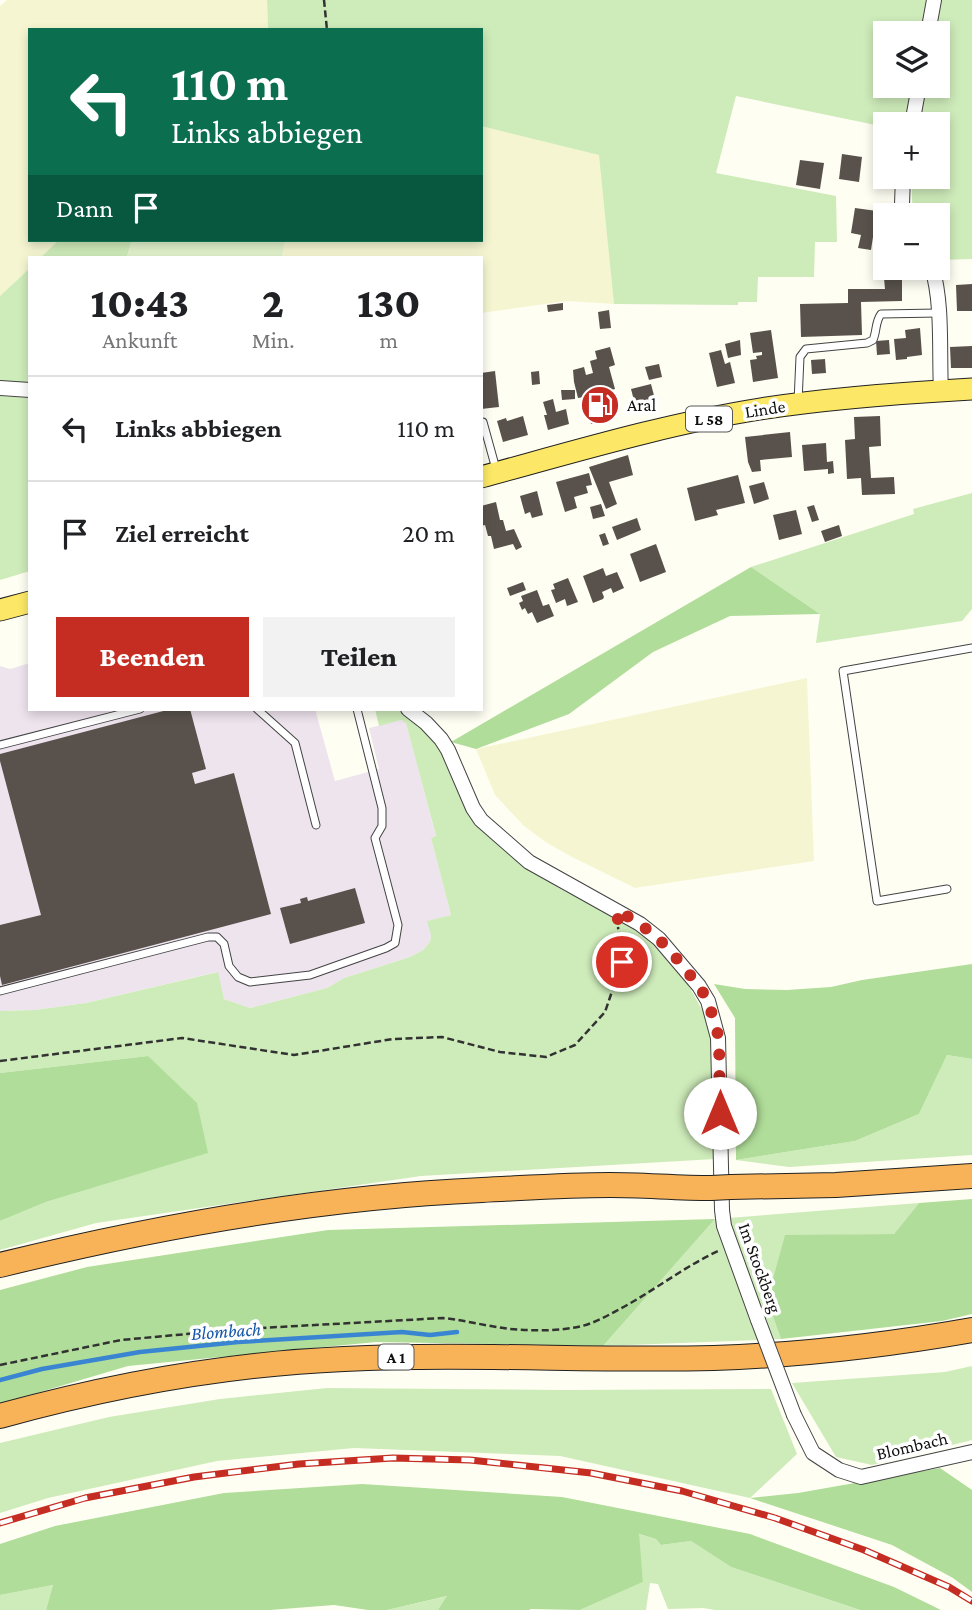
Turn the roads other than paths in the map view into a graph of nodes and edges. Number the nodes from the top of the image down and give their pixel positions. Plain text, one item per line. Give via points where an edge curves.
1 (934, 0) edge
2 (931, 21) edge
3 (935, 280) edge
4 (938, 313) junction
5 (0, 388) edge
6 (972, 389) edge
7 (28, 390) edge
8 (942, 391) junction
9 (798, 404) junction
10 (483, 422) edge
11 (489, 475) edge
12 (28, 603) edge
13 (0, 610) edge
14 (972, 648) edge
15 (132, 711) edge
16 (259, 711) edge
17 (358, 711) edge
18 (410, 711) edge
19 (0, 746) edge
20 (316, 825) dead end
21 (947, 889) dead end
22 (0, 991) edge
23 (972, 1176) edge
24 (0, 1265) edge
25 (972, 1330) edge
26 (0, 1416) edge
27 (972, 1452) edge
28 (861, 1477) joint

1 - 2 street
3 - 4 street
4 - 8 street
4 - 9 lane via 881,314 873,340 867,343 806,349 800,357
5 - 7 street
6 - 8 main road, Linde / L 58
8 - 9 main road, Linde / L 58
9 - 11 main road, Linde / L 58 via 697,421
10 - 11 lane
12 - 13 main road
14 - 21 lane via 844,671 877,901
15 - 19 lane
16 - 20 lane via 295,743
17 - 22 lane via 382,808 382,826 375,838 398,925 395,943 310,975 250,982 229,966 224,944 217,937 208,937
18 - 28 street, Im Stockberg, bridge via 448,750 481,820 529,862 617,910 659,939 708,1001 719,1038 722,1210 730,1245 794,1415 813,1453 839,1470
23 - 24 highway via 836,1185 493,1189 332,1203 232,1216
25 - 26 highway, A 1 via 836,1349 715,1358 409,1357 250,1366 91,1392
27 - 28 street, Blombach

